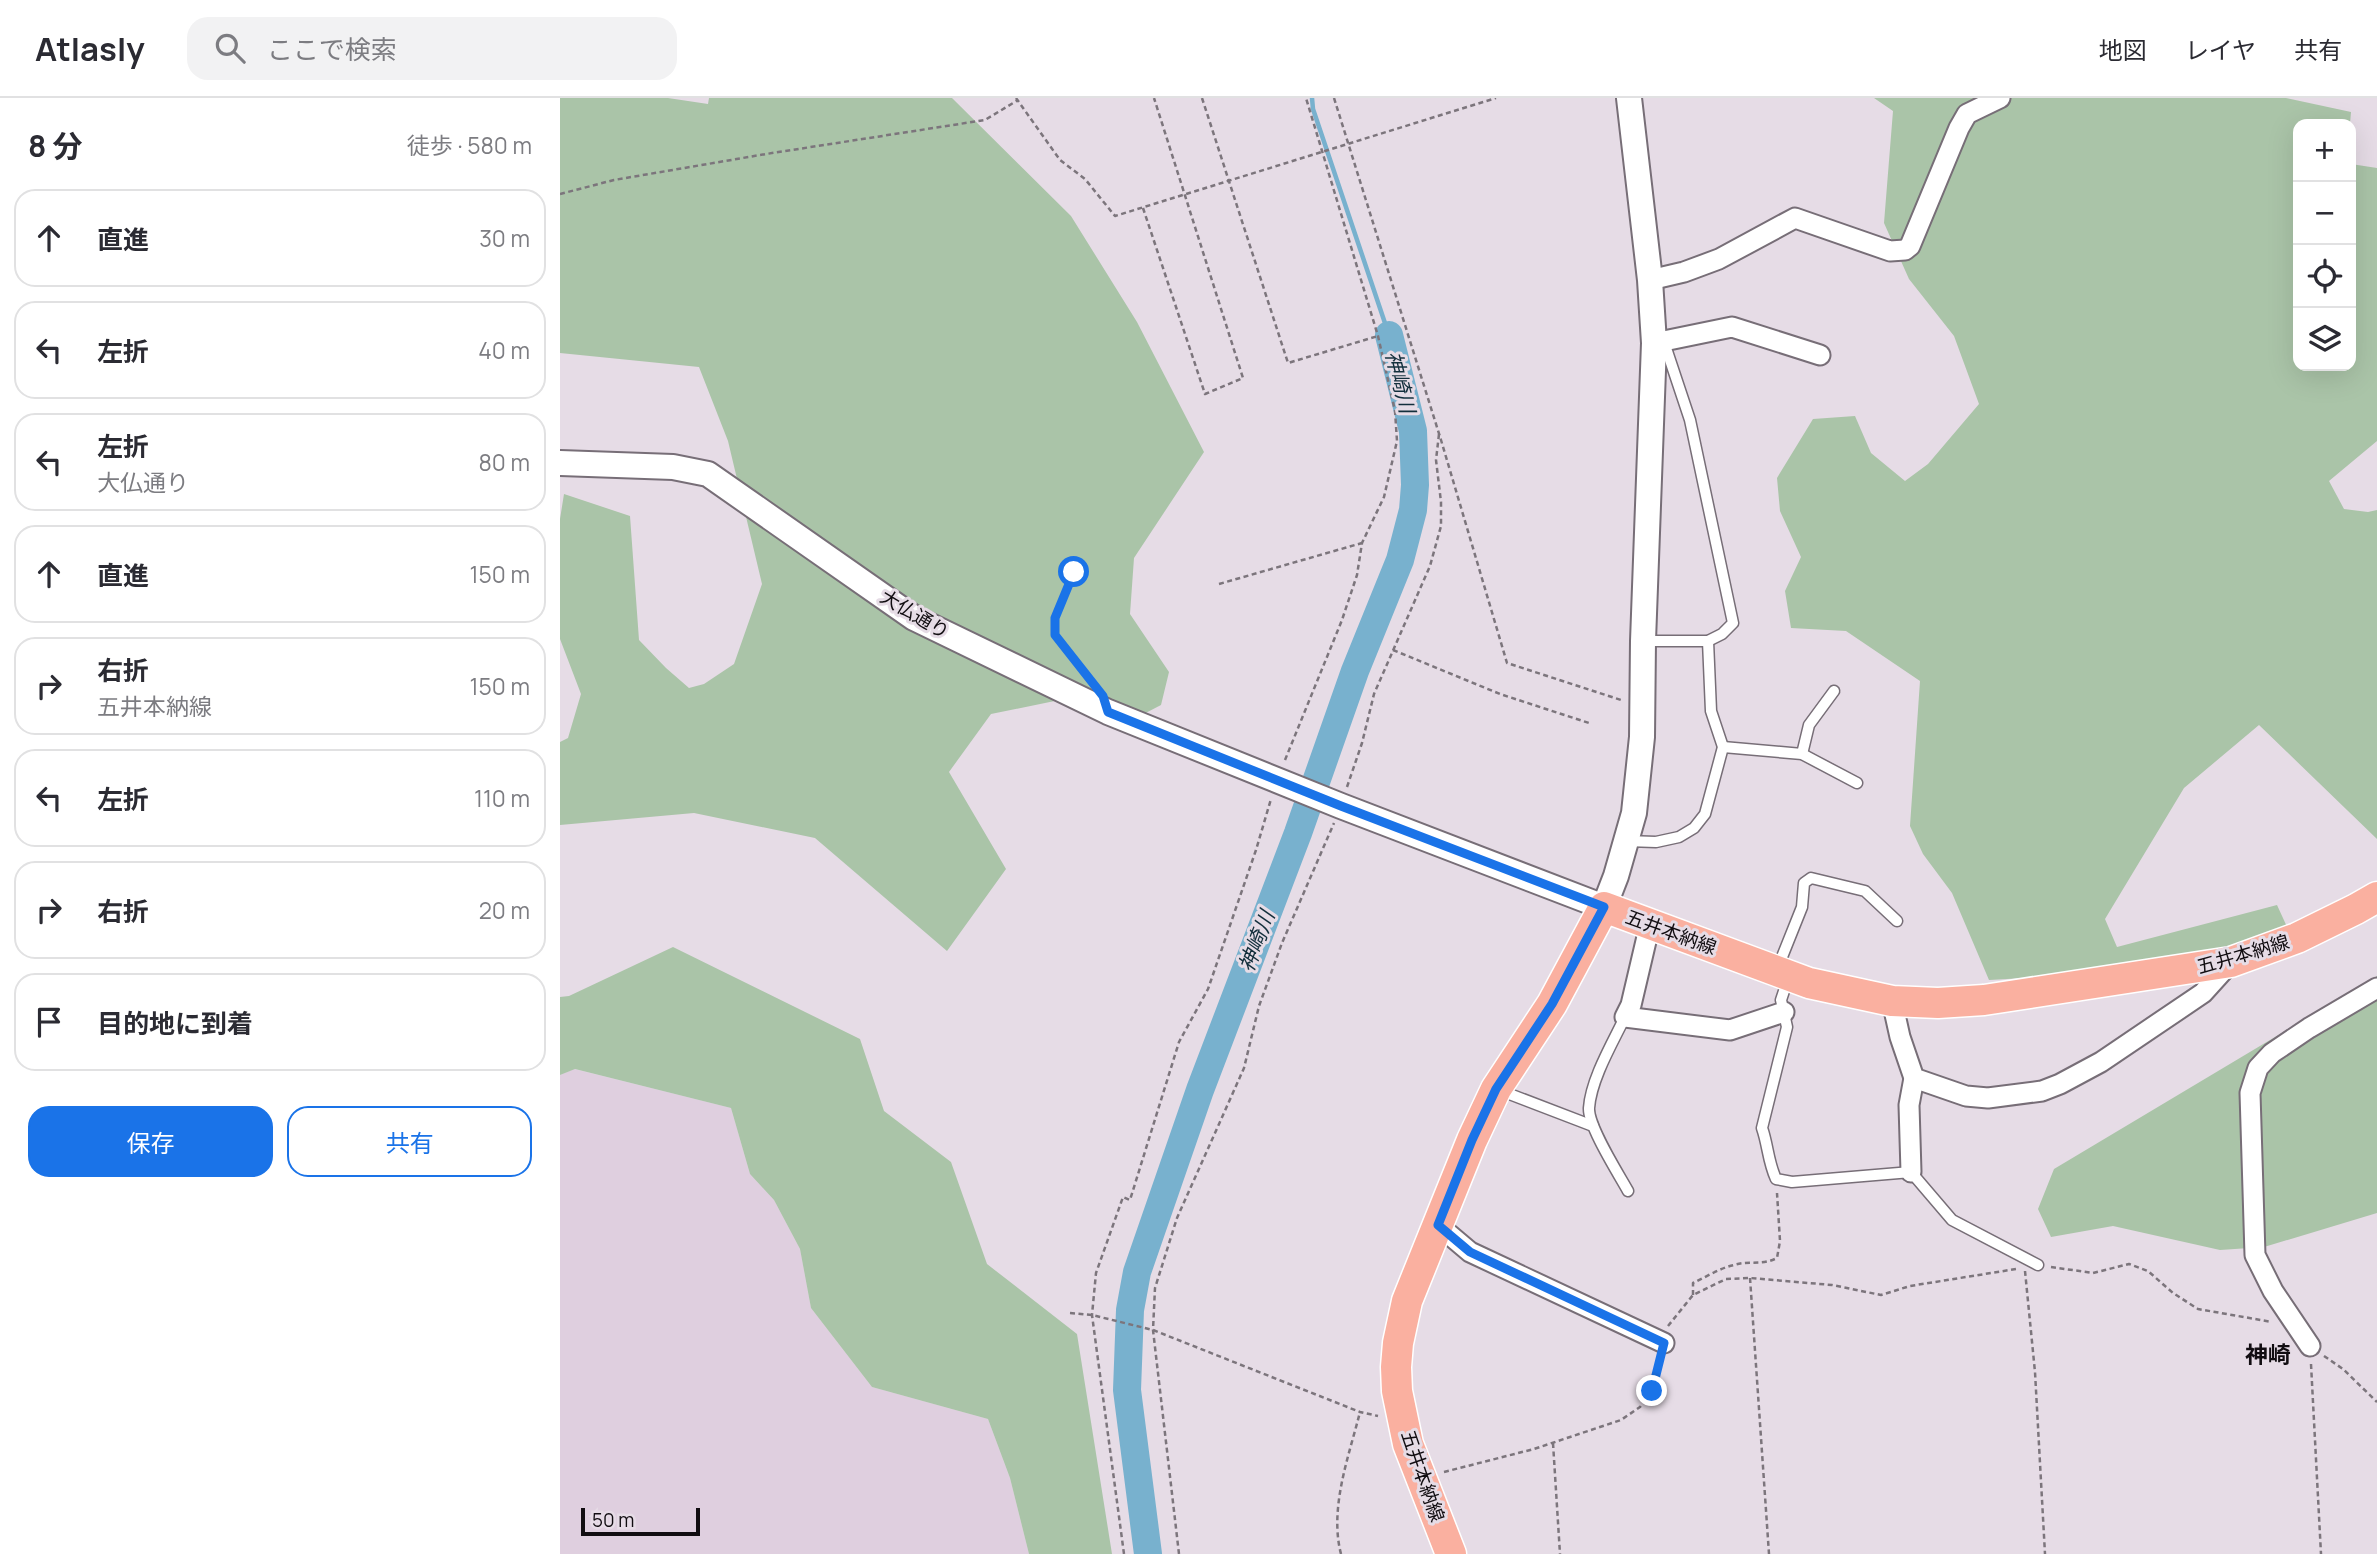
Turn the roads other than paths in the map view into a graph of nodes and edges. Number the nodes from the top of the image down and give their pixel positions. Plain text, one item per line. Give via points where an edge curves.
1 (1629, 98) edge
2 (2000, 98) edge
3 (1966, 106) edge
4 (1650, 280) junction
5 (1659, 342) junction
6 (1820, 355) dead end
7 (560, 463) edge
8 (1643, 641) junction
9 (1709, 642) junction
10 (1834, 691) dead end
11 (1723, 747) junction
12 (1802, 754) junction
13 (1857, 783) dead end
14 (1625, 841) junction
15 (2377, 897) edge
16 (1604, 907) junction
17 (1897, 921) dead end
18 (1650, 924) junction
19 (2231, 962) junction
20 (1783, 973) junction
21 (2377, 988) edge
22 (1892, 1001) junction
23 (1784, 1012) junction
24 (1625, 1017) junction
25 (1914, 1078) junction
26 (1496, 1089) junction
27 (1593, 1126) junction
28 (1911, 1172) junction
29 (1628, 1191) dead end
30 (1438, 1225) junction
31 (2038, 1265) road end
32 (1664, 1343) road end
33 (2310, 1346) road end
34 (1451, 1554) edge

1 - 4 street
2 - 3 street
3 - 4 street via 1905,250 1890,251 1795,218 1720,259
4 - 5 street
5 - 6 street via 1732,327
5 - 8 street
5 - 9 lane via 1690,420 1730,600 1733,623
7 - 16 street, 大仏通り via 673,467 708,474 914,618 1108,712
8 - 9 lane
8 - 14 street via 1639,779
9 - 11 lane via 1711,711
10 - 12 lane via 1810,725
11 - 12 lane
11 - 14 lane via 1705,814 1694,828 1657,842
12 - 13 lane
14 - 16 street
15 - 19 main road, 五井本納線 via 2297,938
16 - 18 main road, 五井本納線
16 - 26 main road, 五井本納線 via 1552,1004
17 - 20 lane via 1865,891 1811,878 1804,883 1802,907
18 - 20 main road, 五井本納線
18 - 24 street
19 - 22 main road, 五井本納線 via 1984,1000
19 - 25 street via 2203,993 2101,1062 2042,1091 1966,1096
20 - 22 main road, 五井本納線
20 - 23 lane
21 - 33 street via 2272,1053 2258,1068 2250,1093 2255,1255
22 - 25 street
23 - 24 street via 1730,1030
23 - 28 lane via 1787,1027 1762,1128 1776,1179 1792,1182
24 - 27 lane via 1599,1070 1588,1109
25 - 28 street via 1909,1105
26 - 27 lane
26 - 30 main road, 五井本納線
27 - 29 lane
28 - 31 lane via 1952,1220
30 - 32 street via 1470,1252
30 - 34 main road, 五井本納線 via 1407,1301 1396,1367 1408,1444

